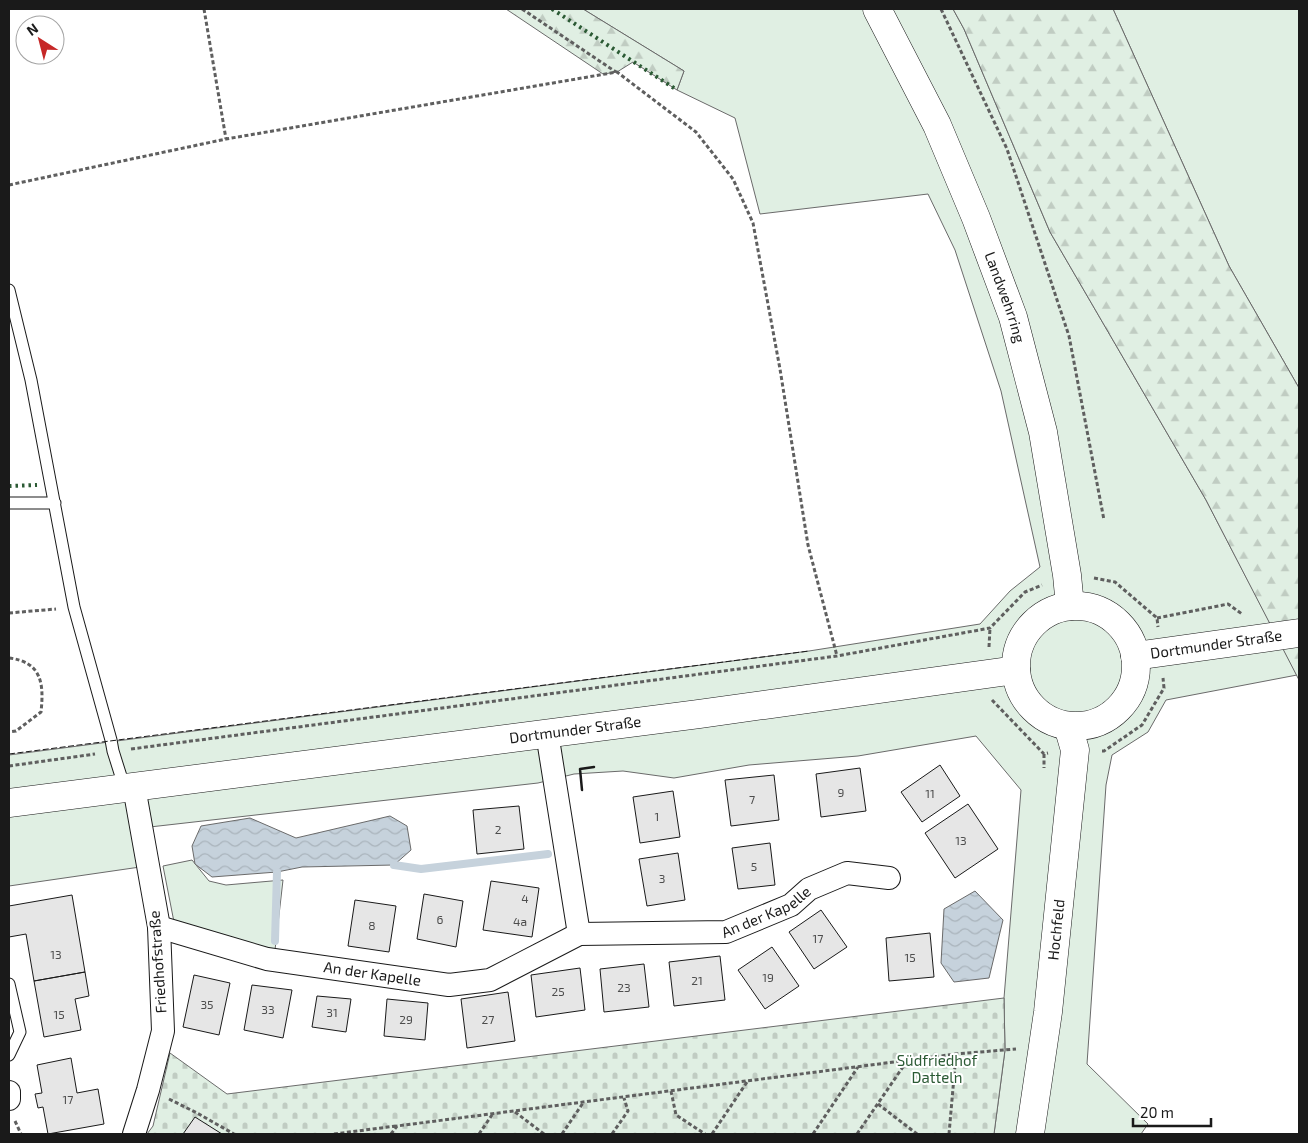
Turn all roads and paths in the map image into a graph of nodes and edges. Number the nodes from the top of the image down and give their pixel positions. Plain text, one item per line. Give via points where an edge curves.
1 (204, 9) edge
2 (522, 9) edge
3 (877, 9) edge
4 (941, 9) edge
5 (617, 72) junction
6 (226, 139) junction
7 (9, 185) edge
8 (9, 290) edge
9 (9, 503) edge
10 (55, 503) junction
11 (1104, 520) dead end
12 (1070, 606) junction
13 (74, 607) junction
14 (9, 613) edge
15 (1250, 614) dead end
16 (1157, 618) dead end
17 (990, 628) dead end
18 (1299, 634) edge
19 (837, 656) junction
20 (1135, 656) junction
21 (9, 658) edge
22 (1016, 670) junction
23 (1068, 726) junction
24 (9, 732) edge
25 (547, 733) junction
26 (113, 751) junction
27 (9, 766) edge
28 (130, 788) junction
29 (9, 803) edge
30 (888, 878) dead end
31 (158, 927) junction
32 (579, 934) junction
33 (9, 984) edge
34 (1024, 1048) dead end
35 (956, 1054) junction
36 (9, 1055) edge
37 (907, 1061) junction
38 (858, 1067) junction
39 (747, 1081) junction
40 (148, 1090) junction
41 (671, 1091) junction
42 (9, 1092) edge
43 (624, 1098) junction
44 (9, 1099) edge
45 (583, 1103) junction
46 (878, 1104) junction
47 (515, 1112) junction
48 (492, 1115) junction
49 (397, 1126) junction
50 (480, 1133) edge
51 (134, 1134) edge
52 (234, 1134) edge
53 (334, 1134) edge
54 (344, 1134) edge
55 (391, 1134) edge
56 (486, 1134) edge
57 (544, 1134) edge
58 (562, 1134) edge
59 (612, 1134) edge
60 (705, 1134) edge
61 (712, 1134) edge
62 (813, 1134) edge
63 (858, 1134) edge
64 (917, 1134) edge
65 (949, 1134) edge
66 (1030, 1134) edge

1 - 6 path
2 - 5 path
3 - 12 street, Landwehrring via 937,125 1013,317 1043,432
4 - 11 path via 1007,149 1069,336
5 - 6 path
5 - 19 path via 696,132 734,179 753,223 808,545
6 - 7 path
8 - 10 lane via 31,380
9 - 10 lane
10 - 13 lane
12 - 20 street via 1088,607 1105,613 1120,624 1130,639
12 - 22 street via 1052,611 1030,628 1018,652
13 - 14 path
13 - 26 lane
15 - 16 path via 1243,615 1228,604
17 - 19 path
18 - 20 street, Dortmunder Straße
19 - 26 path
20 - 23 street via 1136,675 1130,693 1119,708 1104,719
21 - 24 path via 21,660 37,672 43,690 41,712 16,731
22 - 23 street via 1021,690 1032,707 1048,720
22 - 25 street, Dortmunder Straße
23 - 66 street, Hochfeld via 1075,750 1048,1012
25 - 28 street, Dortmunder Straße
25 - 32 street
26 - 27 path
26 - 28 lane
28 - 29 street, Dortmunder Straße
28 - 31 street, Friedhofstraße
30 - 32 street, An der Kapelle via 847,873 809,889 791,905 726,932
31 - 32 street, An der Kapelle via 267,959 449,985 490,980
31 - 40 street, Friedhofstraße via 163,1031
33 - 36 lane via 20,1032
34 - 35 path
35 - 37 path
35 - 65 path
37 - 38 path
37 - 46 path
38 - 39 path
38 - 62 path
39 - 41 path
39 - 61 path
40 - 51 street, Friedhofstraße
40 - 52 path
41 - 43 path
41 - 60 path via 676,1115
42 - 44 street
43 - 45 path
43 - 59 path via 628,1111
45 - 47 path
45 - 58 path
46 - 63 path
46 - 64 path
47 - 48 path
47 - 57 path
48 - 49 path
48 - 50 path
49 - 54 path
49 - 55 path
50 - 56 path
53 - 54 path

